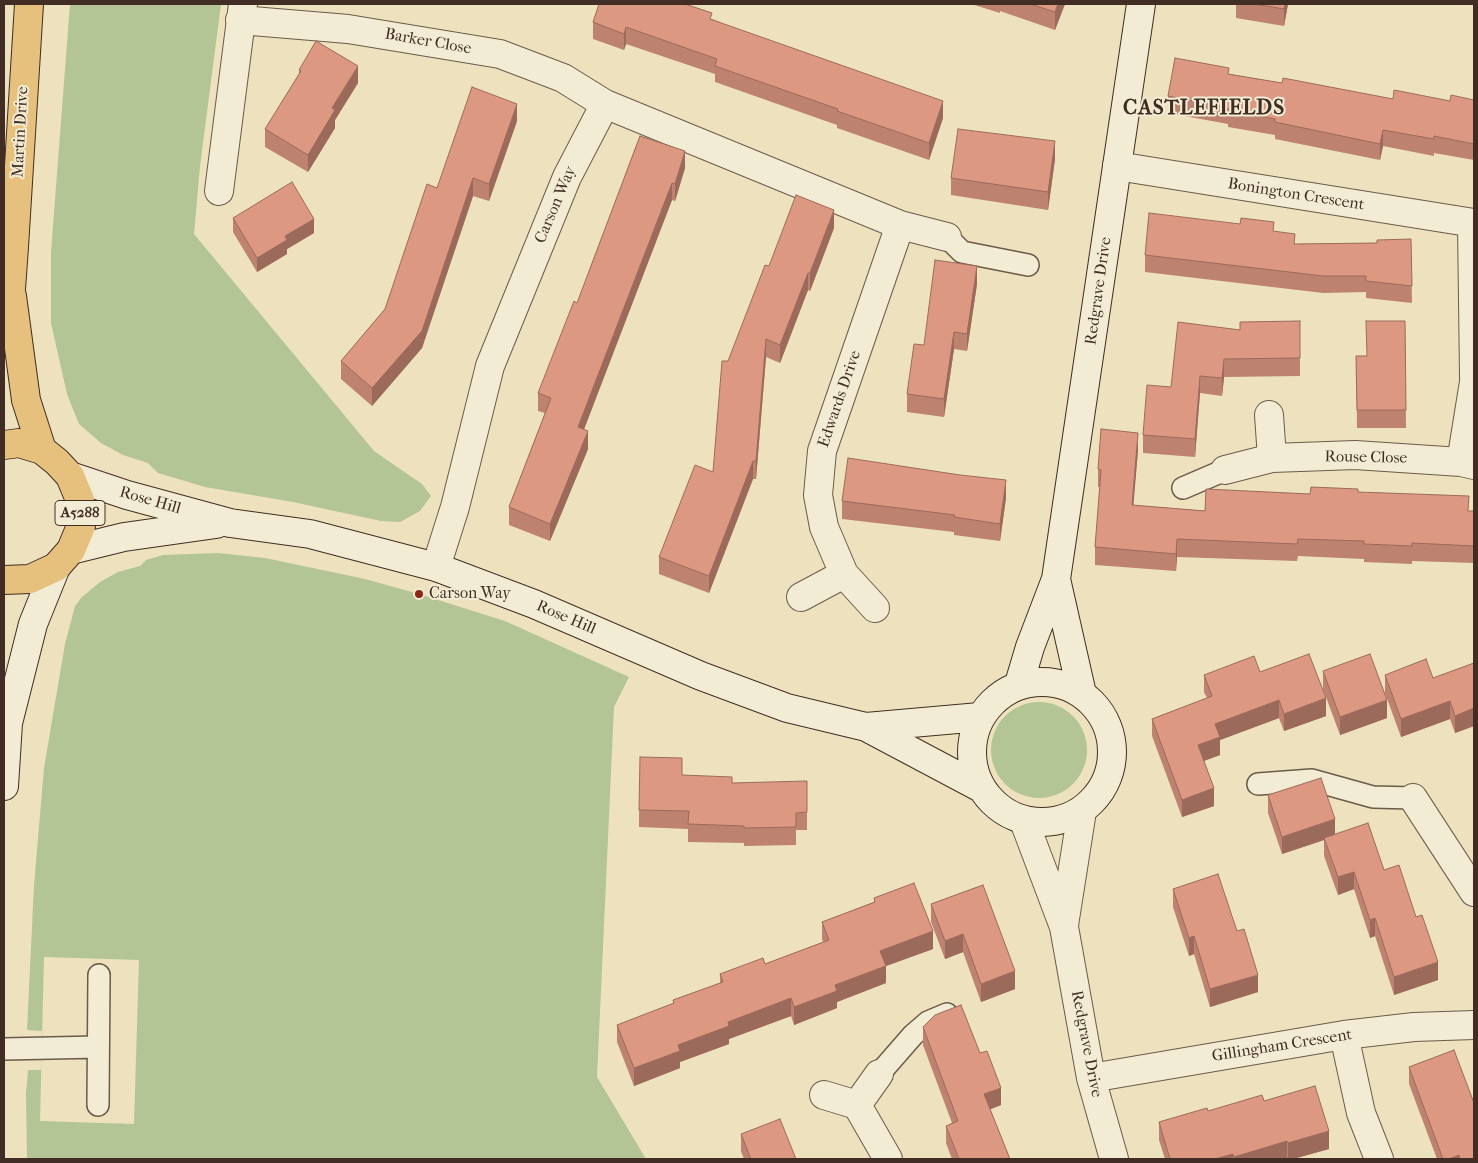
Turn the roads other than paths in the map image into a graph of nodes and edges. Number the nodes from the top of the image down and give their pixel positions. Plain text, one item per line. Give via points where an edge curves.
1 (29, 4) edge
2 (1142, 4) edge
3 (242, 12) edge
4 (605, 104) junction
5 (1117, 166) junction
6 (218, 192) dead end
7 (1473, 224) edge
8 (900, 225) junction
9 (947, 237) joint
10 (1028, 265) dead end
11 (11, 290) junction
12 (4, 317) edge
13 (1474, 376) edge
14 (1474, 382) edge
15 (1269, 415) dead end
16 (4, 445) edge
17 (42, 450) junction
18 (1272, 458) junction
19 (1467, 464) edge
20 (1225, 470) joint
21 (70, 476) junction
22 (1183, 488) dead end
23 (230, 522) junction
24 (64, 559) junction
25 (436, 567) junction
26 (844, 574) junction
27 (1056, 579) junction
28 (4, 580) edge
29 (801, 597) dead end
30 (876, 608) dead end
31 (1020, 684) junction
32 (1082, 694) junction
33 (6, 715) edge
34 (980, 717) junction
35 (866, 727) junction
36 (1258, 784) dead end
37 (4, 786) edge
38 (981, 788) junction
39 (1413, 798) joint
40 (1082, 811) junction
41 (1024, 821) junction
42 (1474, 892) edge
43 (1064, 927) junction
44 (99, 975) dead end
45 (959, 1008) edge
46 (1474, 1025) edge
47 (1344, 1035) junction
48 (98, 1047) junction
49 (4, 1049) edge
50 (879, 1074) joint
51 (1091, 1078) junction
52 (824, 1095) dead end
53 (856, 1105) junction
54 (98, 1106) dead end
55 (888, 1159) edge
56 (1114, 1159) edge
57 (1379, 1159) edge

1 - 11 main road, Martin Drive
2 - 5 street, Redgrave Drive
3 - 4 street, Barker Close via 500,54 563,78
3 - 6 street, Barker Close
4 - 8 street
4 - 25 street, Carson Way via 566,177 490,366 455,507
5 - 7 street, Bonington Crescent
5 - 27 street, Redgrave Drive
7 - 13 street
8 - 9 street
8 - 26 street, Edwards Drive via 822,451 818,496 824,527
9 - 10 lane via 962,252
11 - 12 main road, Martin Drive
11 - 17 main road, Martin Drive via 26,400
14 - 19 street, Rouse Close
15 - 18 street
16 - 17 main road, A5288 via 19,443
17 - 21 main road, A5288
18 - 19 street, Rouse Close via 1355,455
18 - 20 street, Rouse Close
20 - 22 lane
21 - 23 street, Rose Hill via 126,495
21 - 24 main road, A5288 via 80,500 81,526
23 - 24 street, Rose Hill via 124,537
23 - 25 street, Rose Hill via 310,534
24 - 28 main road via 30,579
24 - 33 street via 33,624
25 - 35 street, Rose Hill via 786,708
26 - 29 street
26 - 30 street, Edwards Drive
27 - 31 street, Redgrave Drive via 1030,647
27 - 32 street, Redgrave Drive
31 - 32 street via 1041,681 1063,684
31 - 34 street via 997,697
32 - 40 street via 1099,710 1110,730 1113,752 1110,775 1098,795
33 - 37 street
34 - 35 street, Rose Hill
34 - 38 street via 972,740 972,764
35 - 38 street, Rose Hill
36 - 39 lane via 1312,780 1373,797
38 - 41 street via 1008,814
39 - 42 street
40 - 41 street via 1044,823
40 - 43 street, Redgrave Drive
41 - 43 street, Redgrave Drive
43 - 51 street, Redgrave Drive
44 - 48 lane
45 - 50 lane via 928,1022
46 - 47 street, Gillingham Crescent via 1414,1027
47 - 51 street, Gillingham Crescent
47 - 57 street via 1361,1113
48 - 49 lane
48 - 54 lane
50 - 53 street
51 - 56 street, Redgrave Drive
52 - 53 street
53 - 55 street

